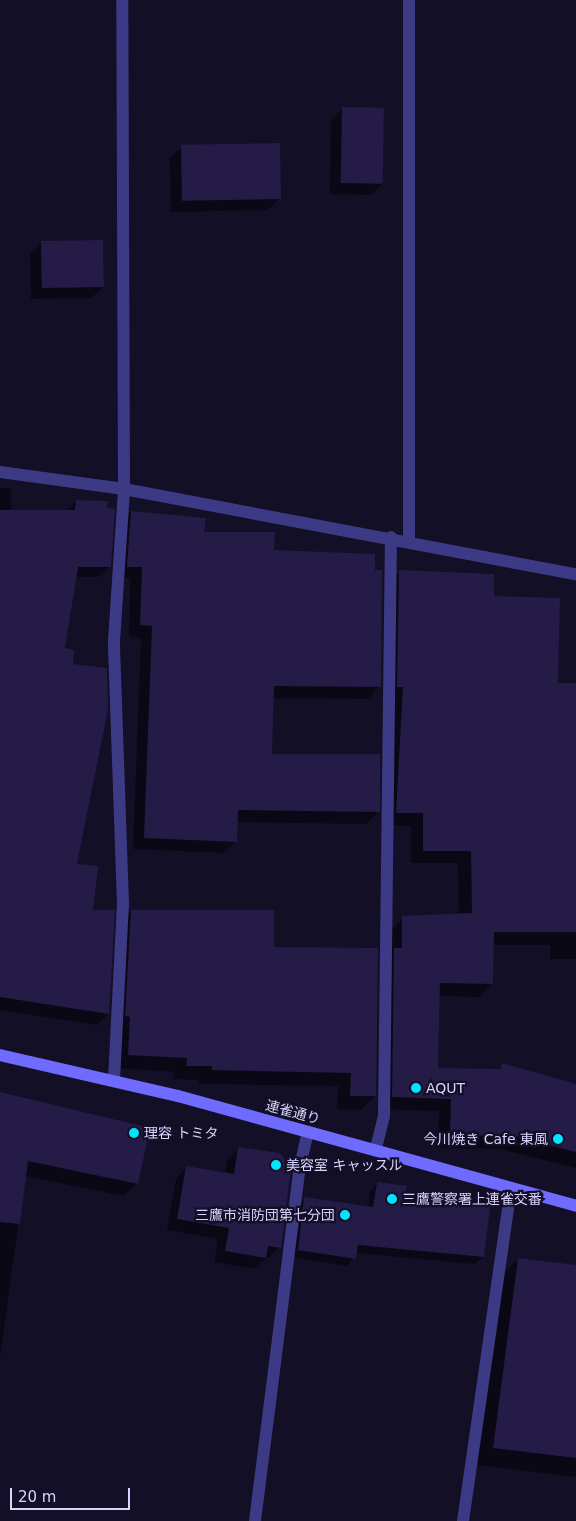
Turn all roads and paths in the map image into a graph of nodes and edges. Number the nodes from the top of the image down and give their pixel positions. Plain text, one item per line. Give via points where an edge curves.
1 (122, 0) edge
2 (409, 0) edge
3 (0, 472) edge
4 (124, 489) junction
5 (390, 537) junction
6 (409, 540) junction
7 (576, 574) edge
8 (0, 1055) edge
9 (114, 1080) junction
10 (308, 1132) junction
11 (376, 1148) junction
12 (511, 1188) junction
13 (576, 1206) edge
14 (255, 1521) edge
15 (464, 1521) edge

1 - 4 street
2 - 6 street
3 - 4 street
4 - 5 street
4 - 9 street via 114,641 123,904
5 - 6 street
5 - 11 street via 384,1116
6 - 7 street
8 - 9 main road, 連雀通り
9 - 10 main road, 連雀通り
10 - 11 main road, 連雀通り
10 - 14 street via 300,1166
11 - 12 main road, 連雀通り
12 - 13 main road, 連雀通り
12 - 15 street

